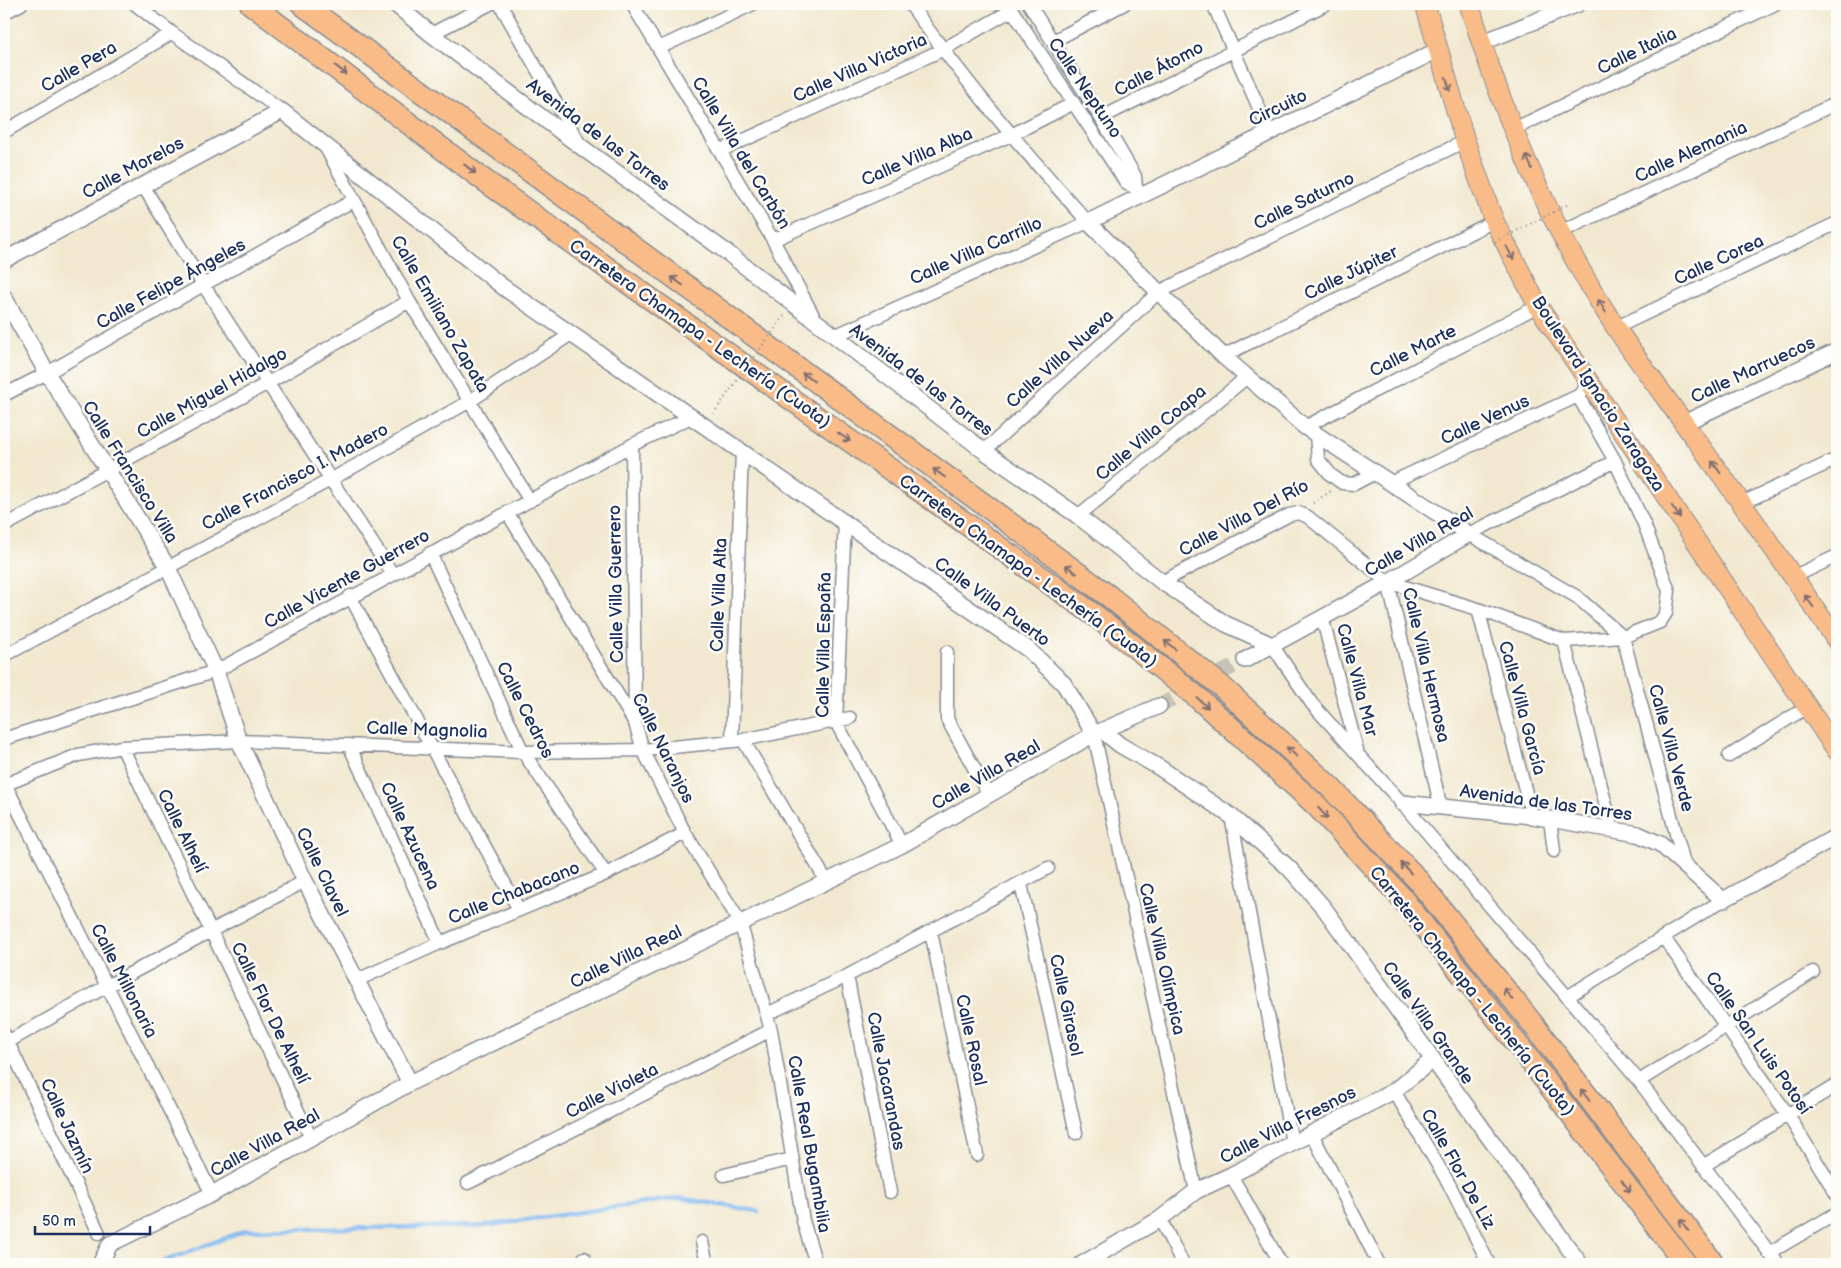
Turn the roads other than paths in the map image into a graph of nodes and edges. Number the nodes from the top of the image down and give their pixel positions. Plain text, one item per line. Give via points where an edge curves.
1 (21, 4) edge
2 (135, 4) edge
3 (251, 4) edge
4 (302, 4) edge
5 (395, 4) edge
6 (490, 4) edge
7 (500, 4) edge
8 (632, 4) edge
9 (753, 4) edge
10 (910, 4) edge
11 (1029, 4) edge
12 (1124, 4) edge
13 (1213, 4) edge
14 (1326, 4) edge
15 (1424, 4) edge
16 (1469, 4) edge
17 (1578, 4) edge
18 (1776, 4) edge
19 (1010, 7) edge
20 (4, 13) edge
21 (172, 34) junction
22 (432, 34) junction
23 (1053, 41) junction
24 (1481, 43) junction
25 (659, 48) junction
26 (942, 50) junction
27 (1232, 50) junction
28 (1438, 50) junction
29 (1074, 103) junction
30 (1837, 103) edge
31 (282, 111) junction
32 (1101, 118) junction
33 (1514, 129) junction
34 (4, 132) edge
35 (1270, 133) junction
36 (1011, 135) junction
37 (1465, 141) junction
38 (324, 143) junction
39 (580, 146) junction
40 (720, 151) junction
41 (142, 184) junction
42 (1138, 194) junction
43 (354, 200) junction
44 (1088, 222) junction
45 (1494, 222) junction
46 (1837, 223) edge
47 (1560, 232) junction
48 (773, 240) junction
49 (4, 260) edge
50 (204, 286) junction
51 (1159, 292) junction
52 (4, 297) edge
53 (409, 301) junction
54 (1538, 306) junction
55 (817, 322) junction
56 (1615, 328) junction
57 (572, 334) junction
58 (834, 336) junction
59 (1837, 351) edge
60 (1223, 356) junction
61 (47, 374) junction
62 (1247, 377) junction
63 (268, 383) junction
64 (1584, 390) junction
65 (4, 395) edge
66 (470, 401) junction
67 (693, 416) junction
68 (1684, 422) junction
69 (1310, 431) junction
70 (632, 445) junction
71 (742, 450) junction
72 (984, 451) junction
73 (1837, 459) edge
74 (1615, 461) junction
75 (107, 471) junction
76 (1375, 473) junction
77 (332, 479) junction
78 (1390, 483) junction
79 (530, 500) junction
80 (1742, 503) junction
81 (508, 512) junction
82 (1299, 513) joint
83 (1078, 516) junction
84 (845, 521) junction
85 (5, 523) edge
86 (1469, 534) junction
87 (430, 553) junction
88 (1837, 556) edge
89 (167, 566) junction
90 (392, 573) junction
91 (1793, 578) junction
92 (1162, 582) junction
93 (1388, 582) junction
94 (350, 596) junction
95 (1478, 609) junction
96 (1322, 617) junction
97 (1622, 637) junction
98 (1837, 640) edge
99 (1564, 641) junction
100 (1272, 645) junction
101 (947, 652) dead end
102 (4, 656) edge
103 (1245, 660) tunnel mouth
104 (216, 671) junction
105 (1159, 706) tunnel mouth
106 (1807, 707) junction
107 (850, 718) dead end
108 (836, 722) junction
109 (635, 723) junction
110 (1098, 733) junction
111 (4, 739) edge
112 (239, 741) junction
113 (737, 741) junction
114 (349, 745) junction
115 (122, 747) junction
116 (432, 748) junction
117 (643, 750) junction
118 (1357, 751) junction
119 (1837, 751) edge
120 (523, 752) junction
121 (1729, 756) dead end
122 (5, 784) edge
123 (989, 795) junction
124 (1402, 803) junction
125 (1441, 808) junction
126 (1231, 816) junction
127 (1532, 816) junction
128 (1550, 819) junction
129 (1612, 828) junction
130 (685, 834) junction
131 (1837, 836) edge
132 (902, 845) junction
133 (1554, 851) dead end
134 (1685, 867) junction
135 (1048, 868) dead end
136 (606, 874) junction
137 (305, 881) junction
138 (827, 882) junction
139 (1021, 884) junction
140 (1723, 900) junction
141 (519, 910) junction
142 (740, 922) junction
143 (211, 930) junction
144 (931, 932) junction
145 (1664, 938) junction
146 (440, 943) junction
147 (1813, 972) dead end
148 (847, 976) junction
149 (355, 981) junction
150 (107, 986) junction
151 (1567, 997) junction
152 (767, 1014) junction
153 (1725, 1027) junction
154 (771, 1030) junction
155 (5, 1040) edge
156 (1431, 1061) junction
157 (1638, 1082) junction
158 (410, 1083) junction
159 (1837, 1085) edge
160 (1394, 1092) junction
161 (1788, 1115) junction
162 (1076, 1133) dead end
163 (1312, 1134) junction
164 (312, 1138) junction
165 (1292, 1142) junction
166 (977, 1155) dead end
167 (792, 1160) junction
168 (1703, 1166) junction
169 (724, 1175) dead end
170 (1231, 1176) junction
171 (468, 1183) dead end
172 (1196, 1191) junction
173 (890, 1192) dead end
174 (212, 1194) junction
175 (1837, 1195) edge
176 (1837, 1213) edge
177 (1160, 1219) junction
178 (99, 1233) dead end
179 (702, 1242) dead end
180 (1769, 1253) junction
181 (100, 1264) edge
182 (707, 1264) edge
183 (816, 1264) edge
184 (1082, 1264) edge
185 (1183, 1264) edge
186 (1281, 1264) edge
187 (1379, 1264) edge
188 (1489, 1264) edge
189 (1580, 1264) edge
190 (1686, 1264) edge
191 (1714, 1264) edge
192 (1778, 1264) edge

1 - 20 street
2 - 21 street
3 -> 190 highway, Carretera Chamapa - Lechería (Cuota) via 481,178 1097,617 1198,698 1316,805 1401,897
191 -> 4 highway, Carretera Chamapa - Lechería (Cuota) via 1539,1032 1417,879 1330,787 1220,685 1110,597
5 - 22 street, Avenida de las Torres
6 - 22 street
7 - 39 street
8 - 25 street, Calle Villa del Carbón
9 - 25 street
10 - 26 street
11 - 23 street, Calle Neptuno
12 - 23 street
13 - 27 street
14 - 27 street
15 - 28 main road, Boulevard Ignacio Zaragoza
16 - 24 main road
17 - 24 street
18 - 33 street, Calle Italia
19 - 26 street, Calle Villa Victoria
19 - 29 street, Calle Neptuno
21 - 31 street
21 - 34 street, Calle Pera
22 - 39 street, Avenida de las Torres
23 - 32 street, Calle Neptuno
24 - 33 main road
25 - 40 street, Calle Villa del Carbón
26 - 36 street
26 - 40 street, Calle Villa Victoria
27 - 32 street, Calle Átomo
27 - 35 street
28 - 35 street, Circuito
28 -> 37 main road, Boulevard Ignacio Zaragoza
29 - 36 street, Calle Villa Alba
29 - 42 street, Calle Neptuno via 1127,184
30 - 47 street, Calle Alemania
31 - 38 street
31 - 41 street, Calle Morelos
32 - 42 street, Calle Neptuno via 1135,176
47 -> 33 main road
35 - 42 street, Circuito
36 - 44 street
36 - 48 street, Calle Villa Alba
37 - 45 main road, Boulevard Ignacio Zaragoza
37 - 51 street, Calle Saturno
38 - 43 street, Calle Emiliano Zapata
38 - 57 street via 503,287
39 - 55 street, Avenida de las Torres
40 - 48 street, Calle Villa del Carbón
41 - 49 street, Calle Morelos
41 - 50 street
42 - 44 street, Calle Villa Carrillo
43 - 50 street, Calle Felipe Ángeles
43 - 53 street, Calle Emiliano Zapata
44 - 51 street
44 - 58 street, Calle Villa Carrillo
45 -> 54 main road, Boulevard Ignacio Zaragoza
45 - 60 street, Calle Júpiter
46 - 56 street, Calle Corea
56 -> 47 main road
48 - 55 street, Calle Villa del Carbón
50 - 61 street, Calle Felipe Ángeles
50 - 63 street
51 - 60 street
51 - 72 street, Calle Villa Nueva
52 - 61 street, Calle Francisco Villa
53 - 63 street, Calle Miguel Hidalgo
53 - 66 street, Calle Emiliano Zapata
54 - 64 main road, Boulevard Ignacio Zaragoza
54 - 69 street, Calle Marte
55 - 58 street, Avenida de las Torres
56 - 68 main road
57 - 66 street, Calle Francisco I. Madero
57 - 67 street, Calle Villa Puerto
58 - 72 street, Avenida de las Torres
59 - 68 street, Calle Marruecos
60 - 62 street
61 - 65 street, Calle Felipe Ángeles
61 - 75 street, Calle Francisco Villa
62 - 69 street
62 - 83 street, Calle Villa Coapa
63 - 75 street, Calle Miguel Hidalgo
63 - 77 street
64 - 74 street
64 - 78 street, Calle Venus
64 -> 106 main road, Boulevard Ignacio Zaragoza
66 - 77 street, Calle Francisco I. Madero
66 - 79 street, Calle Emiliano Zapata
67 - 70 street, Calle Vicente Guerrero
67 - 71 street, Calle Villa Puerto
80 -> 68 main road
69 - 76 street
69 - 76 street via 1318,459 1342,483 1354,484
70 - 79 street, Calle Vicente Guerrero
70 - 109 street, Calle Villa Guerrero
71 - 84 street, Calle Villa Puerto
71 - 113 street, Calle Villa Alta
72 - 83 street, Avenida de las Torres
73 - 80 street
74 - 86 street, Calle Villa Real
74 - 97 street via 1644,524 1669,591 1666,613 1660,622
75 - 85 street, Calle Miguel Hidalgo
75 - 89 street, Calle Francisco Villa
76 - 78 street
77 - 89 street, Calle Francisco I. Madero
77 - 90 street
78 - 86 street
79 - 81 street, Calle Vicente Guerrero
80 - 91 main road
81 - 87 street, Calle Vicente Guerrero
81 - 109 street, Calle Naranjos
82 - 92 street, Calle Villa Del Río via 1289,515
82 - 93 street, Calle Villa Hermosa
83 - 92 street, Avenida de las Torres
84 - 108 street, Calle Villa España
84 - 110 street, Calle Villa Puerto via 1029,650 1064,684
86 - 93 street, Calle Villa Real
86 - 97 street via 1577,597
87 - 90 street, Calle Vicente Guerrero
87 - 120 street, Calle Cedros
88 - 91 street
89 - 102 street, Calle Francisco I. Madero
89 - 104 street, Calle Francisco Villa
90 - 94 street, Calle Vicente Guerrero
98 -> 91 main road
92 - 100 street, Avenida de las Torres via 1226,624
93 - 95 street
93 - 96 street, Calle Villa Real
93 - 125 street, Calle Villa Hermosa
94 - 104 street, Calle Vicente Guerrero
94 - 116 street
95 - 99 street
95 - 127 street, Calle Villa García
96 - 100 street, Calle Villa Real
96 - 118 street, Calle Villa Mar
97 - 99 street
97 - 134 street, Calle Villa Verde
99 - 129 street
100 - 103 street, Calle Villa Real
100 - 118 street via 1312,704
101 - 123 street via 947,719
104 - 111 street, Calle Vicente Guerrero
104 - 112 street, Calle Clavel
105 - 110 street, Calle Villa Real
106 - 119 main road, Boulevard Ignacio Zaragoza
106 - 121 street
107 - 108 street, Calle Magnolia
108 - 113 street, Calle Magnolia
108 - 132 street, Calle Villa España
109 - 117 street, Calle Naranjos
110 - 123 street, Calle Villa Real
110 - 126 street, Calle Villa Grande via 1160,768
110 - 172 street, Calle Villa Olímpica
112 - 114 street, Calle Magnolia
112 - 115 street, Calle Magnolia
112 - 137 street, Calle Clavel
113 - 117 street, Calle Magnolia
113 - 138 street
114 - 116 street, Calle Magnolia
114 - 146 street, Calle Azucena
115 - 122 street, Calle Magnolia via 78,755
115 - 143 street, Calle Alhelí
116 - 120 street, Calle Magnolia
116 - 141 street
117 - 120 street, Calle Magnolia
117 - 130 street, Calle Naranjos
118 - 124 street
120 - 136 street, Calle Cedros
122 - 150 street, Calle Millonaria
123 - 132 street, Calle Villa Real
124 - 125 street, Avenida de las Torres
124 - 151 street
125 - 127 street, Avenida de las Torres
126 - 156 street, Calle Villa Grande via 1289,868 1324,908
126 - 165 street
127 - 128 street, Avenida de las Torres
128 - 129 street, Avenida de las Torres
128 - 133 street
129 - 134 street, Avenida de las Torres via 1638,834 1660,844
130 - 136 street, Calle Chabacano
130 - 142 street, Calle Naranjos
131 - 140 street
132 - 138 street, Calle Villa Real
134 - 140 street, Avenida de las Torres
135 - 139 street
136 - 141 street, Calle Chabacano
137 - 143 street
137 - 149 street, Calle Clavel
138 - 142 street, Calle Villa Real
139 - 144 street
139 - 162 street, Calle Girasol
140 - 145 street
141 - 146 street, Calle Chabacano
142 - 152 street, Calle Naranjos
142 - 158 street, Calle Villa Real
143 - 150 street
143 - 164 street, Calle Flor De Alhelí
144 - 148 street
144 - 166 street, Calle Rosal
145 - 151 street
145 - 153 street, Calle San Luis Potosí
146 - 149 street, Calle Chabacano
147 - 153 street
148 - 152 street
148 - 173 street, Calle Jacarandas
149 - 158 street, Calle Clavel
150 - 155 street
150 - 174 street, Calle Millonaria
151 - 157 street
152 - 154 street, Calle Real Bugambilia
153 - 157 street
153 - 161 street, Calle San Luis Potosí
154 - 167 street, Calle Real Bugambilia
154 - 171 street, Calle Violeta
155 - 178 street, Calle Jazmín
156 - 160 street, Calle Villa Fresnos
156 - 189 street, Calle Villa Grande
157 - 168 street
158 - 164 street, Calle Villa Real
159 - 161 street
160 - 163 street, Calle Villa Fresnos
160 - 188 street, Calle Flor De Liz via 1449,1184
161 - 168 street
161 - 175 street, Calle San Luis Potosí
163 - 165 street, Calle Villa Fresnos
163 - 187 street
164 - 174 street, Calle Villa Real
165 - 170 street, Calle Villa Fresnos
167 - 169 street
167 - 183 street, Calle Real Bugambilia via 803,1221
168 - 180 street
170 - 172 street, Calle Villa Fresnos
170 - 186 street
172 - 177 street, Calle Villa Fresnos
174 - 181 street, Calle Villa Real via 110,1244
176 - 180 street
177 - 184 street, Calle Villa Fresnos
177 - 185 street
179 - 182 street
180 - 192 street

